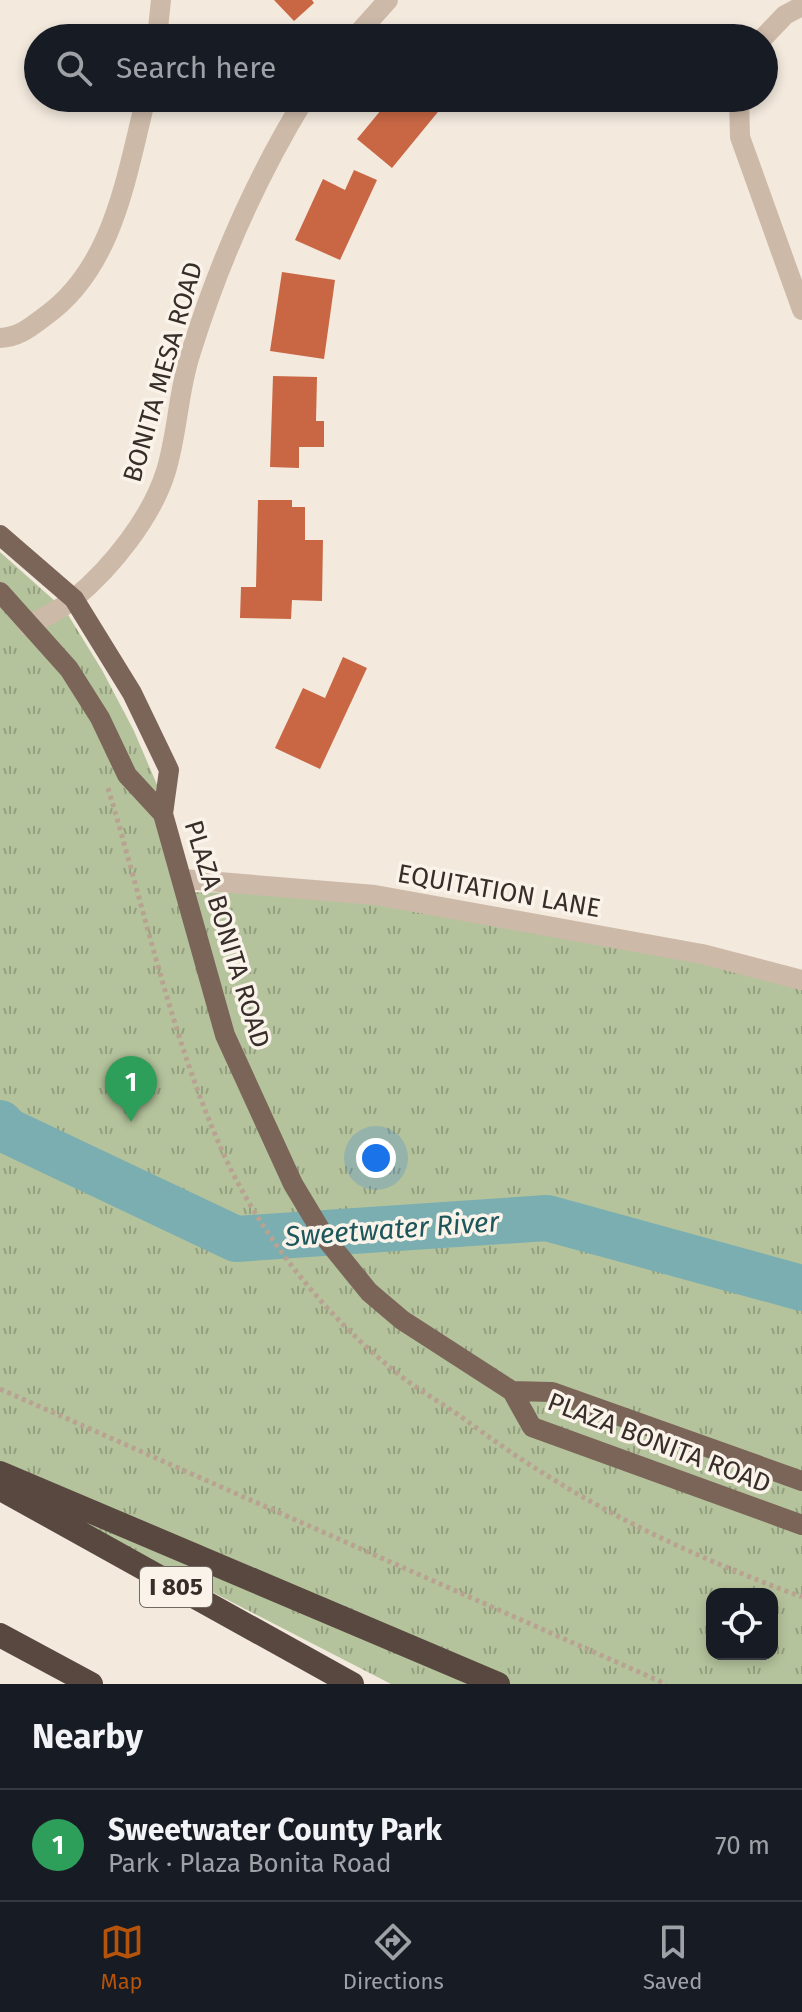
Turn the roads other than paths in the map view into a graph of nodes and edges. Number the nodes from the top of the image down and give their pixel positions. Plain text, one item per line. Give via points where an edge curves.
1 (161, 0) edge
2 (388, 0) edge
3 (802, 6) edge
4 (158, 24) edge
5 (367, 24) edge
6 (776, 24) edge
7 (142, 112) edge
8 (296, 112) edge
9 (739, 112) edge
10 (802, 310) edge
11 (0, 338) edge
12 (0, 535) edge
13 (0, 592) edge
14 (74, 599) junction
15 (28, 626) junction
16 (163, 814) junction
17 (183, 879) junction
18 (802, 980) edge
19 (512, 1391) junction
20 (0, 1473) edge
21 (802, 1481) edge
22 (0, 1488) edge
23 (802, 1525) edge
24 (0, 1635) edge
25 (91, 1684) edge
26 (352, 1684) edge
27 (498, 1684) edge

1 - 4 street
2 - 5 street
3 - 6 street
7 - 11 street via 101,255 63,304 15,337
8 - 14 street, BONITA MESA ROAD via 266,162 225,252 189,355 166,472 149,509
9 - 10 street via 740,137
12 - 14 main road, PLAZA BONITA ROAD
13 - 15 main road, PLAZA BONITA ROAD
14 - 15 street, BONITA MESA ROAD
14 - 16 main road, PLAZA BONITA ROAD via 132,693 169,770
15 - 16 main road, PLAZA BONITA ROAD via 69,669 127,775
16 - 17 main road, PLAZA BONITA ROAD
17 - 18 street, EQUITATION LANE via 375,895 702,954
17 - 19 main road, PLAZA BONITA ROAD via 225,1035 293,1184 326,1239 369,1292 402,1320
19 - 21 main road, PLAZA BONITA ROAD via 552,1392
19 - 23 main road, PLAZA BONITA ROAD via 532,1427
20 - 27 highway
22 - 26 highway, I 805
24 - 25 highway

